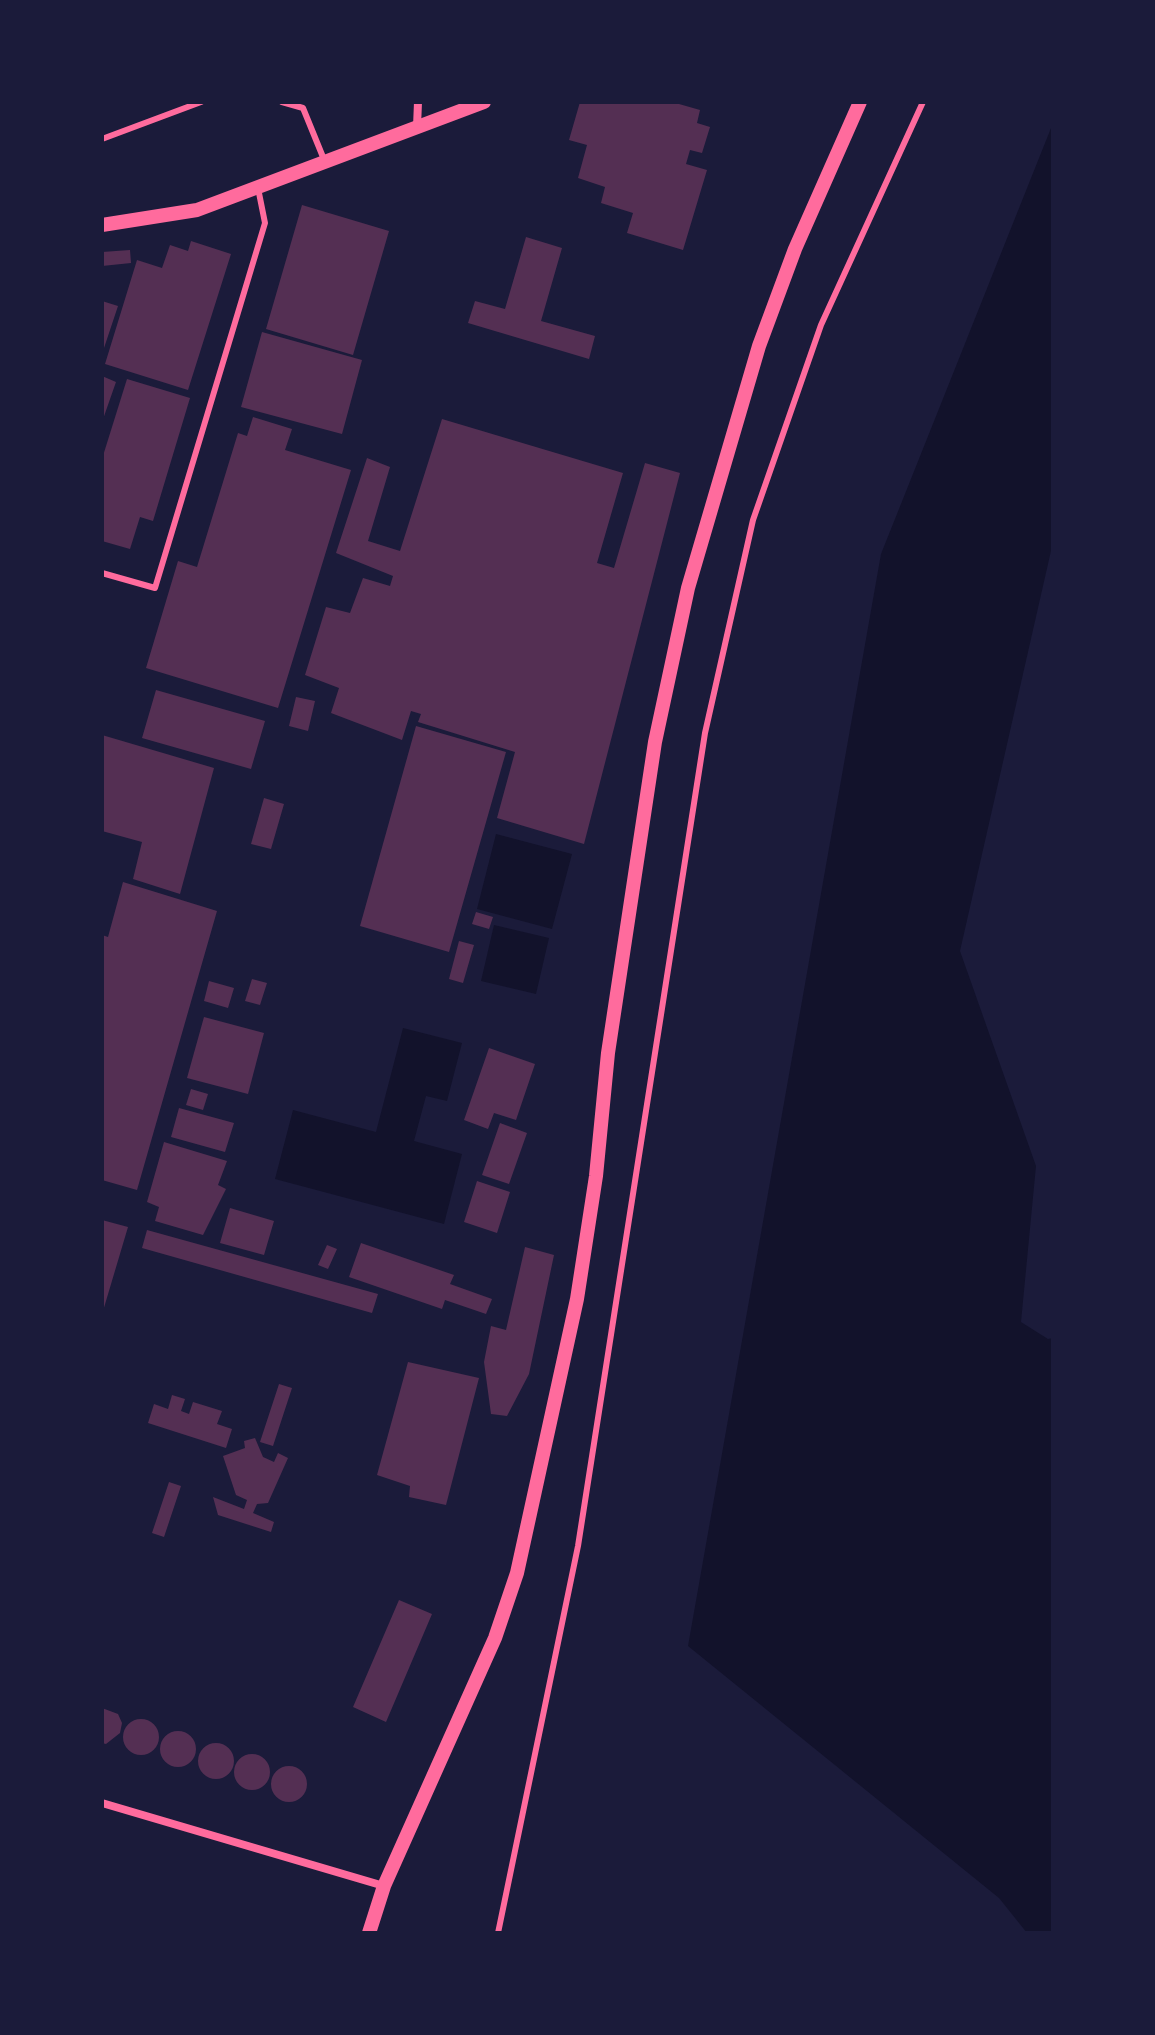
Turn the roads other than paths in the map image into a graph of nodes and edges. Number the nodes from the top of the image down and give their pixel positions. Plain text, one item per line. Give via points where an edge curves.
1 (201, 102) edge
2 (282, 102) edge
3 (418, 102) edge
4 (484, 102) edge
5 (860, 102) edge
6 (923, 102) edge
7 (417, 127) junction
8 (102, 139) edge
9 (325, 162) junction
10 (258, 187) junction
11 (102, 225) edge
12 (102, 573) edge
13 (102, 1803) edge
14 (384, 1886) junction
15 (369, 1933) edge
16 (498, 1933) edge

1 - 8 lane
2 - 9 lane via 303,108
3 - 7 street
4 - 7 street
5 - 14 street via 759,346 688,588 655,742 577,1299 517,1573 495,1638
6 - 16 lane via 821,325 753,520 705,733 578,1546
7 - 9 street
9 - 10 street
10 - 11 street via 197,210
10 - 12 lane via 265,223 155,588
13 - 14 street
14 - 15 street

